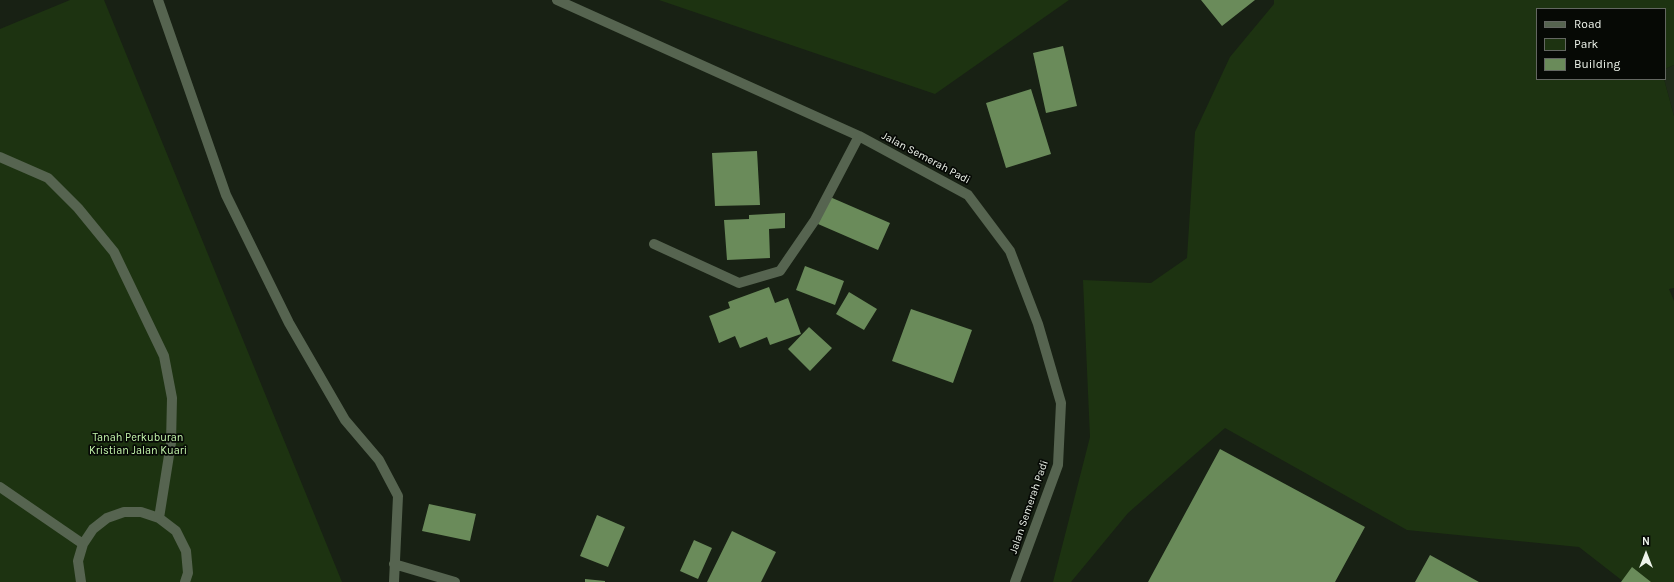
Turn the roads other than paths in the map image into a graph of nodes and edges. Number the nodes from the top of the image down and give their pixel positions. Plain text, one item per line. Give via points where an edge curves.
1 (158, 0) edge
2 (558, 0) edge
3 (859, 136) junction
4 (0, 157) edge
5 (654, 244) dead end
6 (0, 487) edge
7 (159, 518) junction
8 (83, 544) junction
9 (394, 564) junction
10 (81, 582) edge
11 (184, 582) edge
12 (394, 582) edge
13 (454, 582) edge
14 (1015, 582) edge

1 - 9 street via 226,195 289,323 345,420 379,460 398,496
2 - 3 street, Jalan Semerah Padi
3 - 5 street via 815,220 780,271 739,283
3 - 14 street, Jalan Semerah Padi via 968,195 1010,251 1038,324 1061,403 1058,465
4 - 7 street via 48,178 78,208 114,252 164,356 172,398 171,443
6 - 8 street
7 - 8 street via 141,512 124,512 107,518 93,529
7 - 11 street via 176,531 186,551 188,573
8 - 10 street via 78,561
9 - 12 street
9 - 13 street

